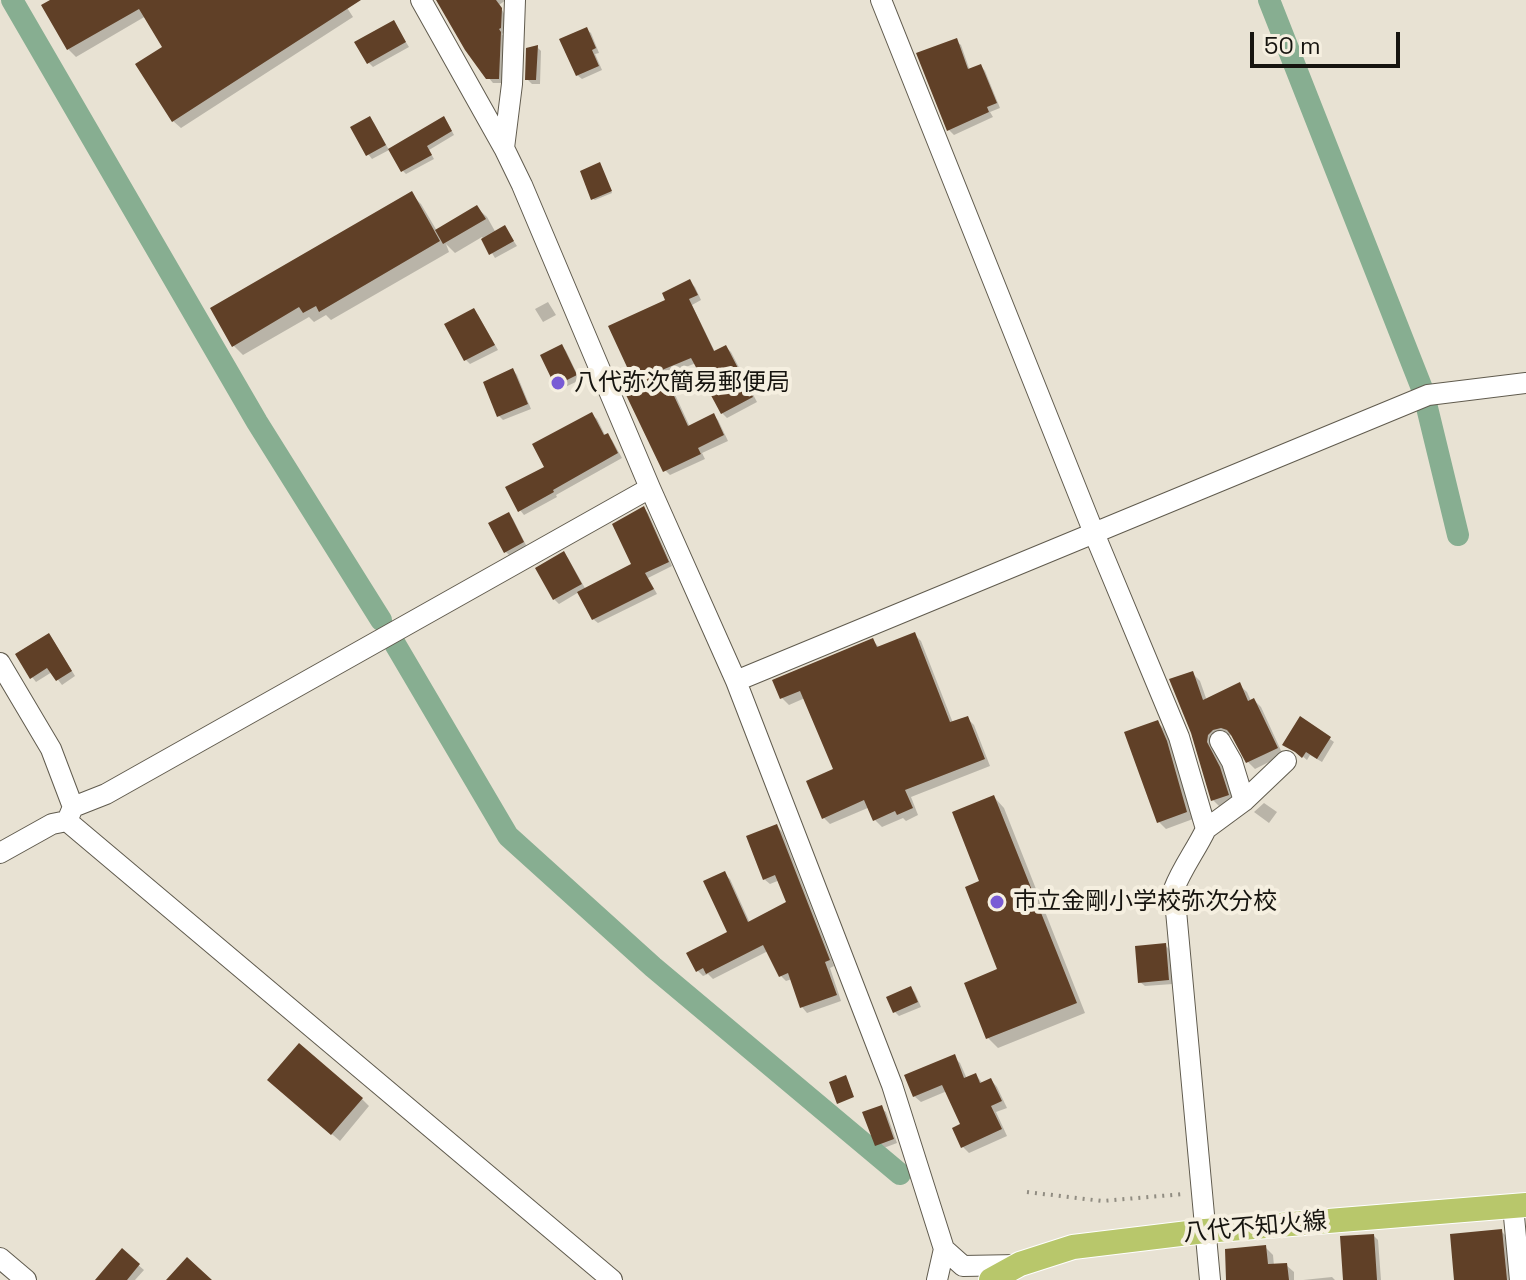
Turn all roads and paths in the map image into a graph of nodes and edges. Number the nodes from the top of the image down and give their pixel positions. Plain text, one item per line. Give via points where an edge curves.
1 (421, 0) edge
2 (515, 0) edge
3 (881, 0) edge
4 (504, 148) junction
5 (1526, 383) edge
6 (650, 488) junction
7 (1094, 533) junction
8 (0, 663) edge
9 (736, 681) junction
10 (1220, 741) dead end
11 (1286, 761) dead end
12 (1244, 801) junction
13 (70, 814) junction
14 (1206, 829) junction
15 (0, 853) edge
16 (1027, 1192) dead end
17 (1202, 1193) junction
18 (1520, 1206) edge
19 (1205, 1231) junction
20 (944, 1249) junction
21 (0, 1258) edge
22 (1020, 1264) junction
23 (26, 1280) edge
24 (612, 1280) edge
25 (937, 1280) edge
26 (991, 1280) edge
27 (1210, 1280) edge
28 (1520, 1280) edge

1 - 4 street
2 - 4 street
3 - 7 street
4 - 6 street
5 - 7 street via 1428,395
6 - 9 street
6 - 13 street
7 - 9 street
7 - 14 street via 1179,737
8 - 13 street via 51,749
9 - 20 street via 892,1085
10 - 12 street
11 - 12 street
12 - 14 street
13 - 15 street
13 - 24 street
14 - 17 street via 1174,889
16 - 17 path via 1102,1201
17 - 19 street
18 - 19 main road, 八代不知火線
18 - 28 street
19 - 22 main road, 八代不知火線 via 1073,1247
19 - 27 street
20 - 22 street via 963,1266
20 - 25 street
21 - 23 street
22 - 26 main road, 八代不知火線

